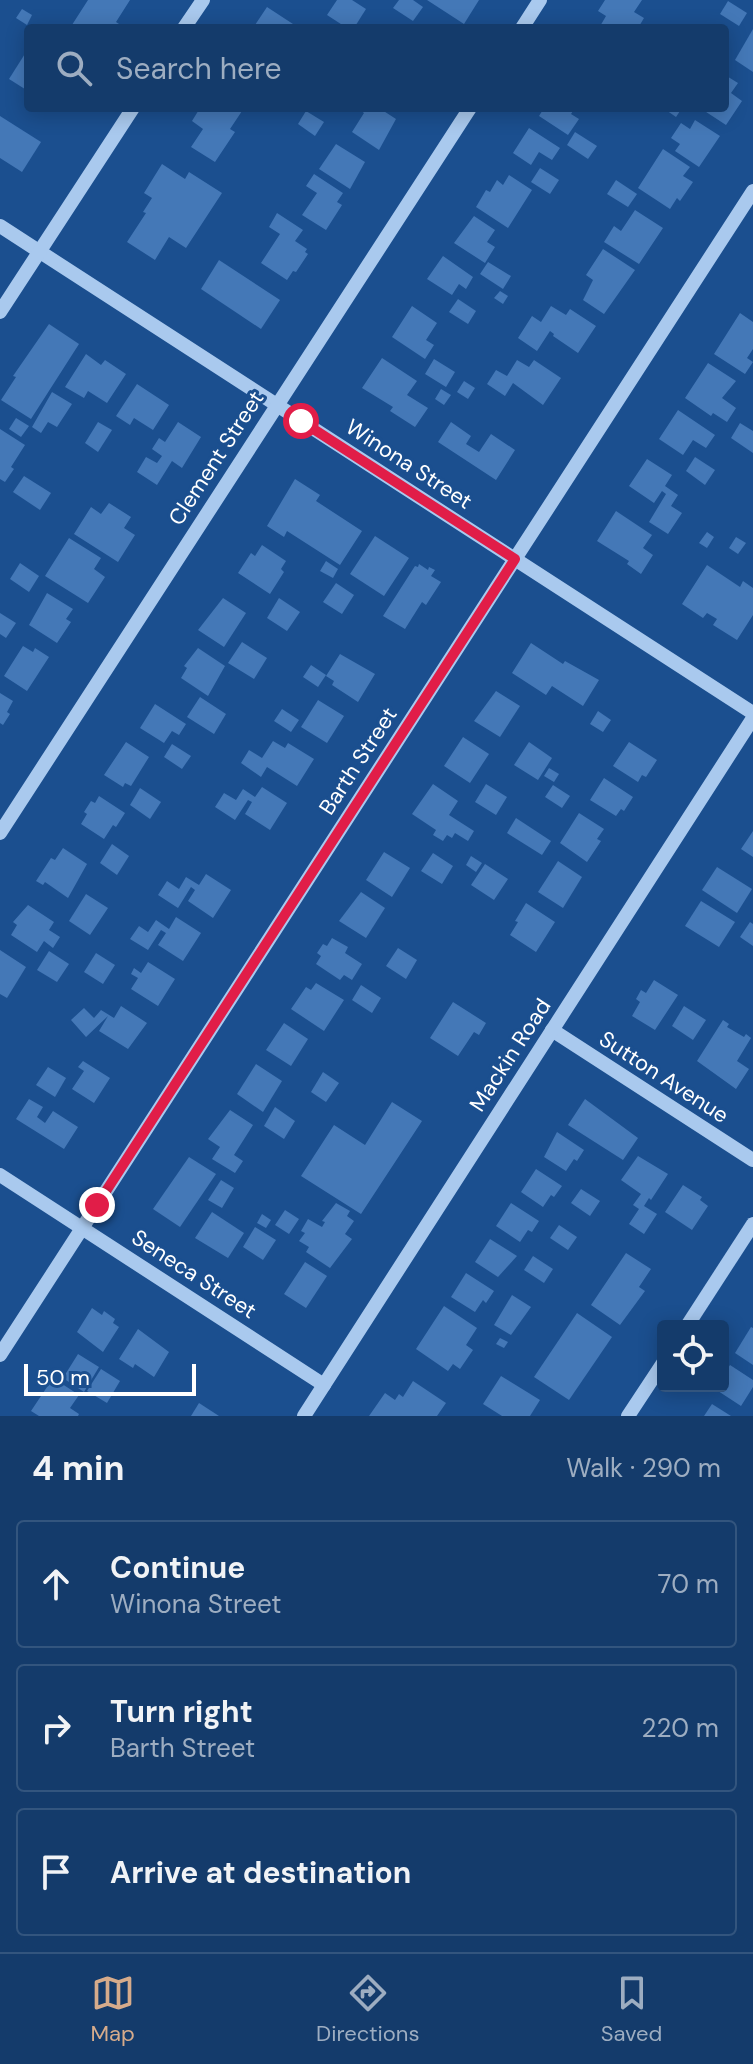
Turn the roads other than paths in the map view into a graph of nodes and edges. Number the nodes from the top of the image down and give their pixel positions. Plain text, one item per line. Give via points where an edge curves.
1 (203, 0) edge
2 (540, 0) edge
3 (187, 24) edge
4 (525, 24) edge
5 (130, 112) edge
6 (467, 112) edge
7 (753, 191) edge
8 (0, 226) edge
9 (39, 252) junction
10 (0, 312) edge
11 (277, 405) junction
12 (515, 559) junction
13 (753, 715) edge
14 (0, 833) edge
15 (552, 1030) junction
16 (753, 1160) edge
17 (0, 1175) edge
18 (753, 1224) edge
19 (82, 1228) junction
20 (691, 1320) edge
21 (0, 1355) edge
22 (657, 1372) edge
23 (324, 1385) junction
24 (304, 1416) edge
25 (628, 1416) edge

1 - 3 street
2 - 4 street
5 - 9 street
6 - 11 street, Clement Street
7 - 12 street, Barth Street
8 - 9 street, Winona Street
9 - 10 street
9 - 11 street, Winona Street
11 - 12 street, Winona Street
11 - 14 street, Clement Street
12 - 13 street, Winona Street
12 - 19 street, Barth Street
13 - 15 street, Mackin Road
15 - 16 street, Sutton Avenue
15 - 23 street, Mackin Road
17 - 19 street, Seneca Street
18 - 20 street
19 - 21 street, Barth Street
19 - 23 street, Seneca Street
22 - 25 street
23 - 24 street, Mackin Road

